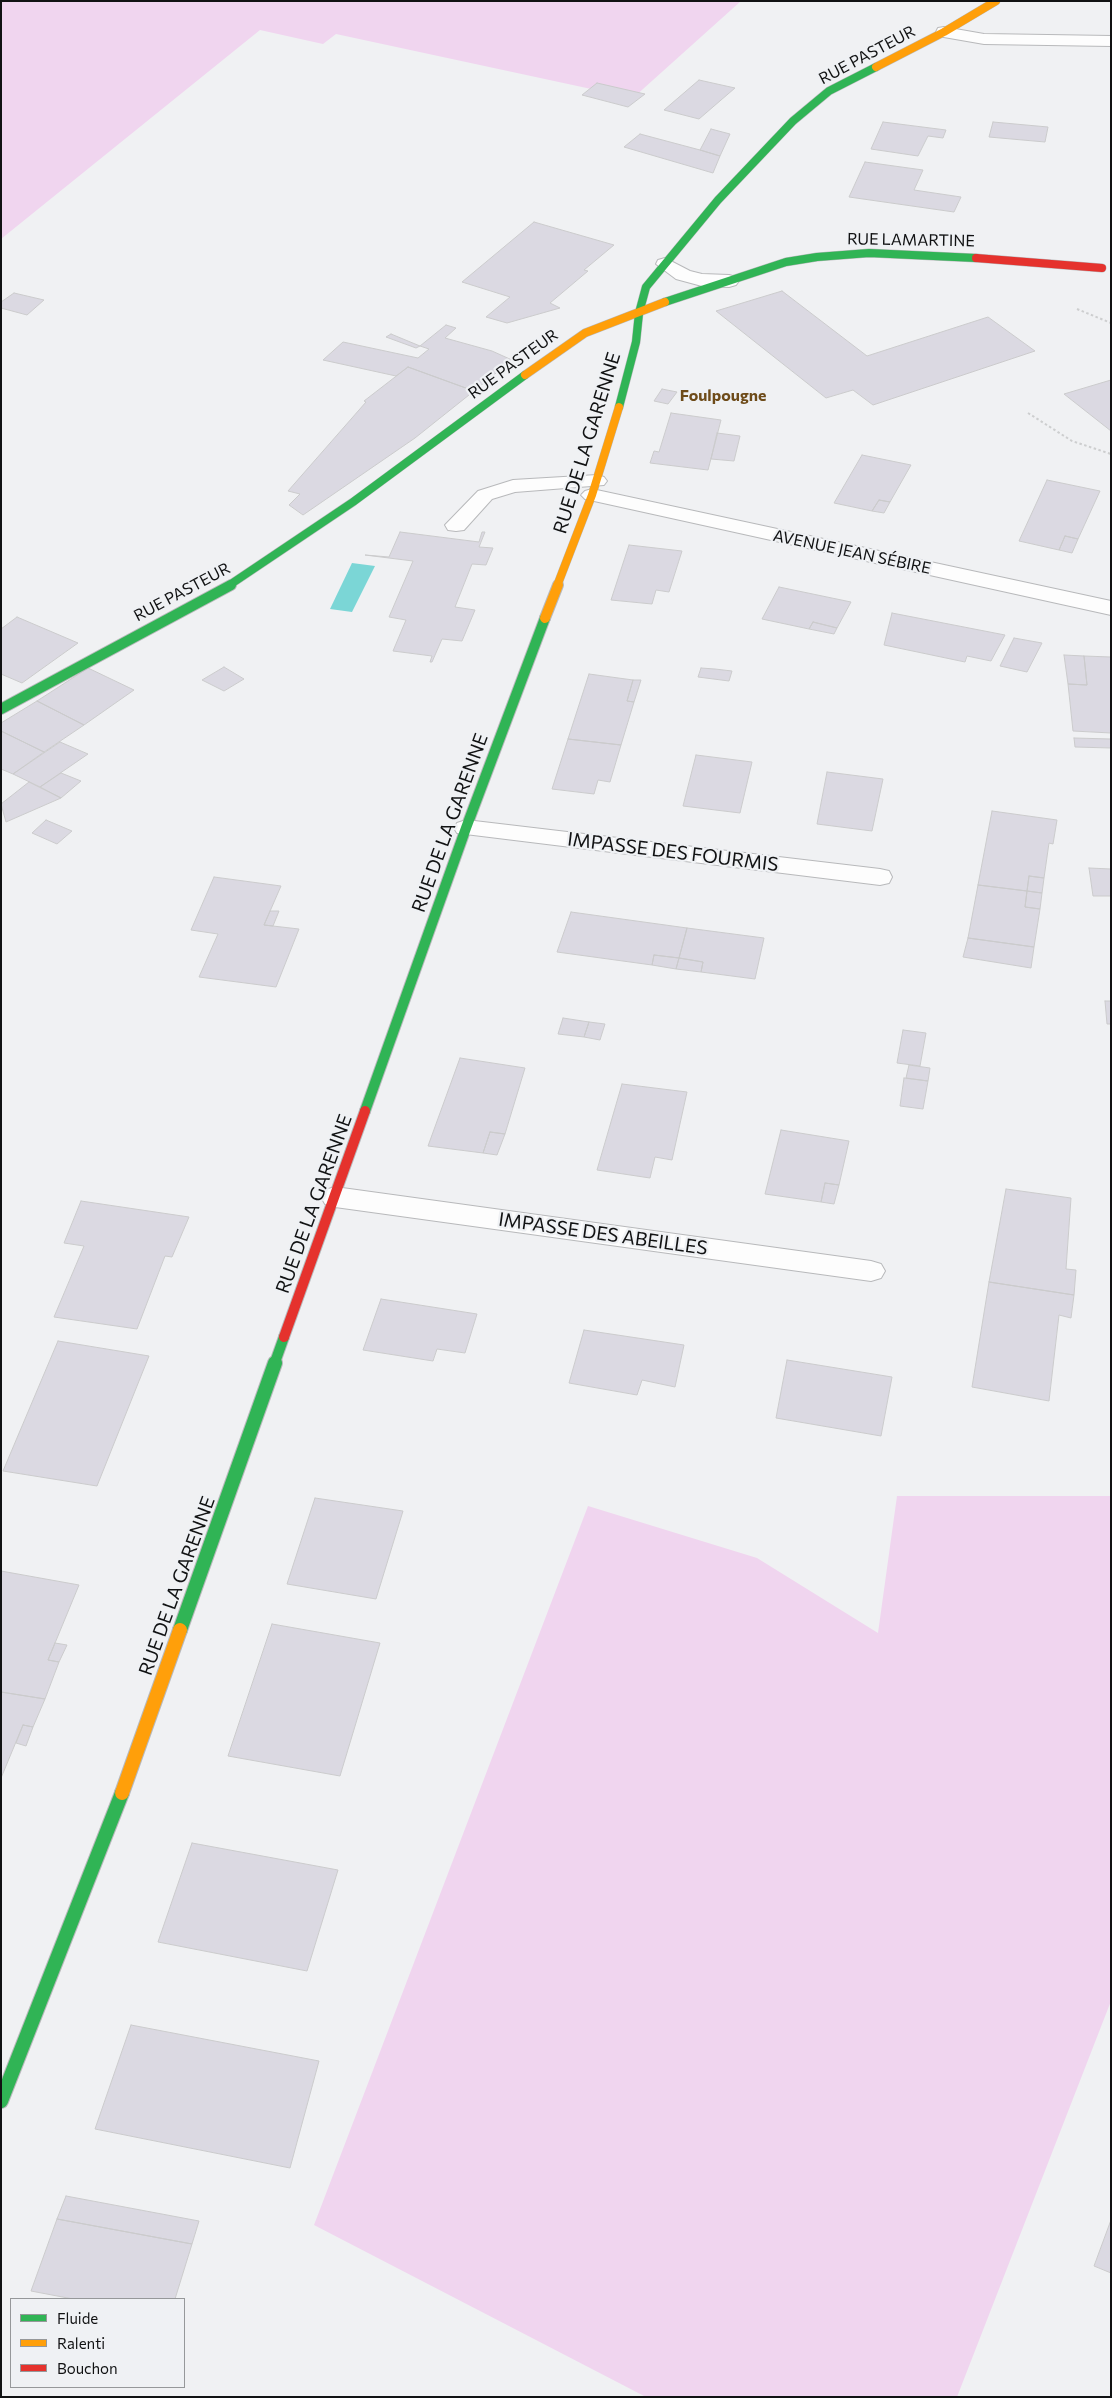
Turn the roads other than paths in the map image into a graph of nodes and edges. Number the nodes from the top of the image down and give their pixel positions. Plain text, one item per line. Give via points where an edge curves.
1 (996, 1) edge
2 (944, 32) junction
3 (1111, 41) edge
4 (665, 264) junction
5 (1102, 268) dead end
6 (729, 281) junction
7 (639, 313) junction
8 (594, 488) junction
9 (456, 525) dead end
10 (1111, 608) edge
11 (1, 709) edge
12 (466, 828) junction
13 (880, 876) dead end
14 (335, 1197) junction
15 (871, 1271) dead end
16 (1, 2101) edge

1 - 2 street, RUE PASTEUR
2 - 3 street via 984,38
2 - 4 street, RUE PASTEUR via 828,91 792,121 688,234
4 - 6 street via 683,275 702,280
4 - 7 street, RUE PASTEUR via 646,287
5 - 6 street, RUE LAMARTINE via 945,255 869,253 786,262
6 - 7 street, RUE LAMARTINE
7 - 8 street, RUE DE LA GARENNE via 628,376
7 - 11 street, RUE PASTEUR via 585,333 240,580
8 - 9 street, AVENUE JEAN SÉBIRE via 512,486 485,495
8 - 10 street, AVENUE JEAN SÉBIRE
8 - 12 street, RUE DE LA GARENNE
12 - 13 street, IMPASSE DES FOURMIS
12 - 14 street, RUE DE LA GARENNE
14 - 15 street, IMPASSE DES ABEILLES
14 - 16 street, RUE DE LA GARENNE via 101,1851

